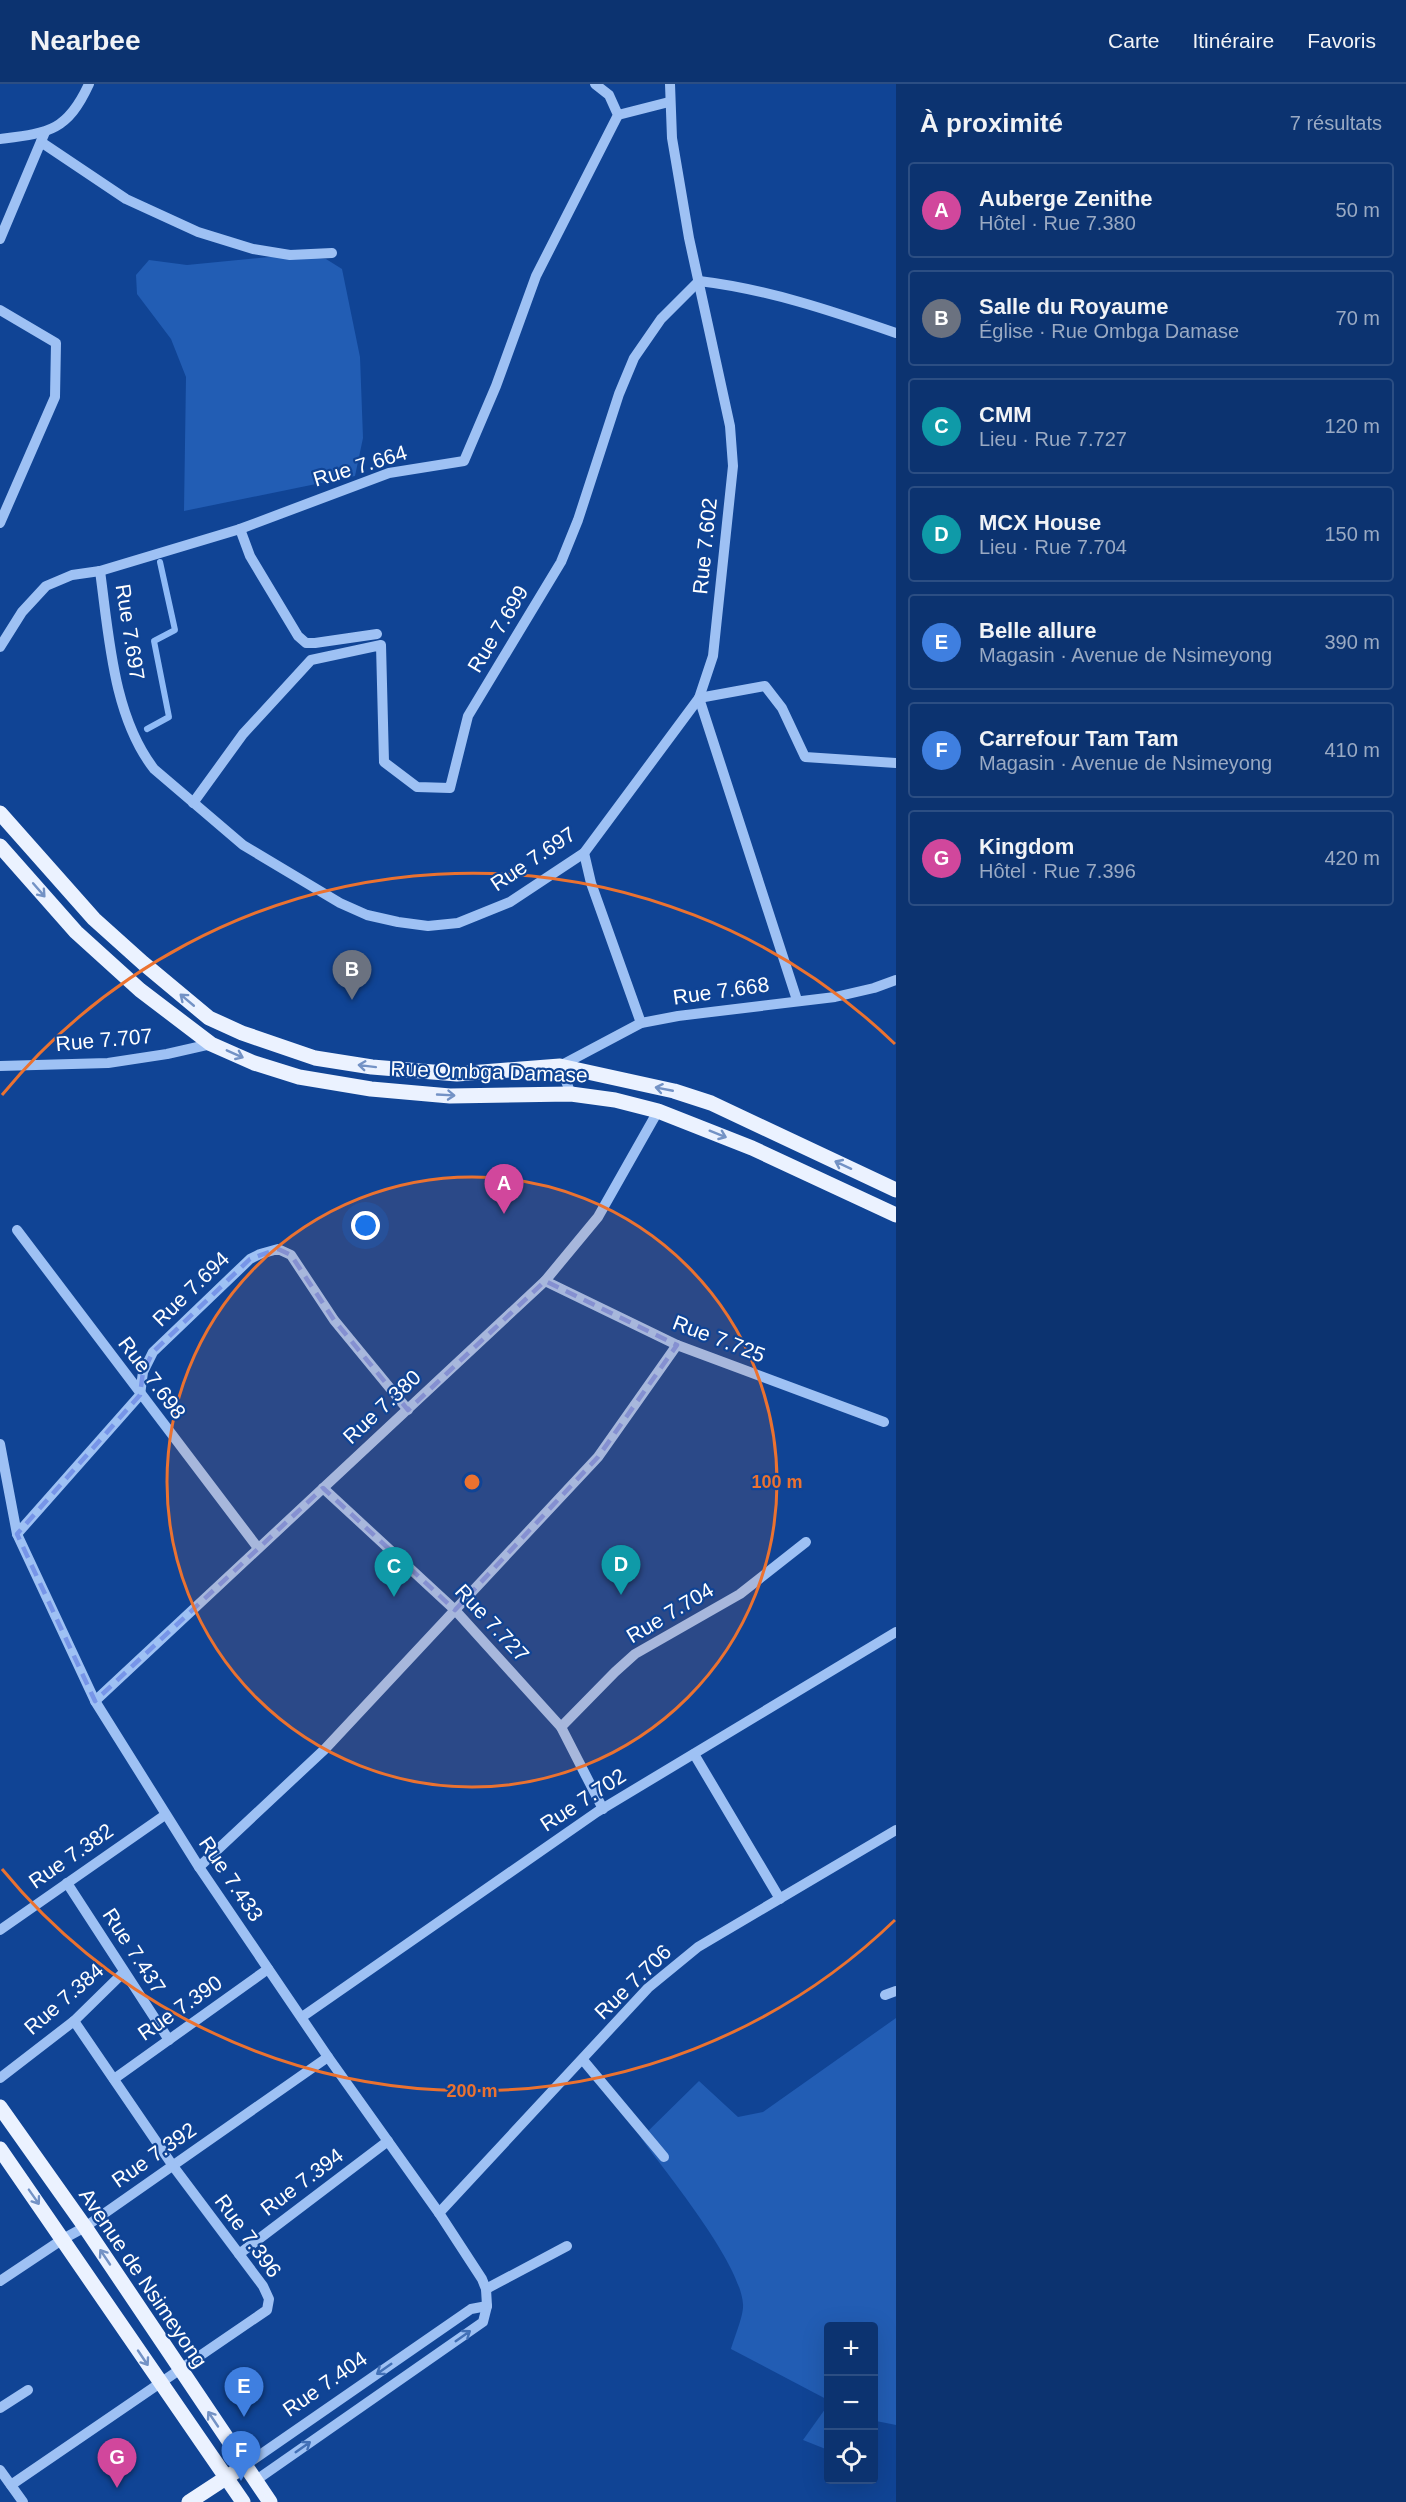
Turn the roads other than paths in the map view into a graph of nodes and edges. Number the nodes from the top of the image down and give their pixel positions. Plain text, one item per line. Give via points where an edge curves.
1 (89, 84) edge
2 (595, 84) edge
3 (670, 84) edge
4 (669, 102) junction
5 (618, 115) junction
6 (43, 137) junction
7 (0, 139) edge
8 (0, 239) edge
9 (332, 253) dead end
10 (699, 281) junction
11 (0, 310) edge
12 (896, 333) edge
13 (0, 523) edge
14 (240, 529) junction
15 (100, 571) junction
16 (377, 634) dead end
17 (0, 647) edge
18 (699, 698) junction
19 (896, 763) edge
20 (193, 803) junction
21 (0, 813) edge
22 (0, 846) edge
23 (585, 853) junction
24 (896, 980) edge
25 (797, 1000) junction
26 (641, 1023) junction
27 (211, 1044) junction
28 (0, 1066) edge
29 (560, 1066) junction
30 (571, 1094) junction
31 (658, 1111) junction
32 (896, 1190) edge
33 (896, 1215) edge
34 (17, 1230) dead end
35 (545, 1281) junction
36 (677, 1345) junction
37 (140, 1395) junction
38 (408, 1410) junction
39 (884, 1422) dead end
40 (0, 1444) edge
41 (324, 1488) junction
42 (17, 1534) junction
43 (806, 1542) dead end
44 (258, 1548) junction
45 (455, 1610) junction
46 (896, 1632) edge
47 (95, 1701) junction
48 (561, 1727) junction
49 (694, 1754) junction
50 (603, 1809) junction
51 (165, 1815) junction
52 (896, 1830) edge
53 (199, 1867) junction
54 (67, 1884) junction
55 (780, 1899) junction
56 (0, 1930) edge
57 (268, 1969) junction
58 (124, 1972) junction
59 (896, 1991) edge
60 (885, 1995) dead end
61 (302, 2017) junction
62 (74, 2021) junction
63 (169, 2040) junction
64 (328, 2057) junction
65 (583, 2060) junction
66 (0, 2078) edge
67 (114, 2079) junction
68 (0, 2107) edge
69 (388, 2141) junction
70 (0, 2149) edge
71 (664, 2157) dead end
72 (172, 2166) junction
73 (439, 2213) junction
74 (85, 2227) junction
75 (63, 2239) junction
76 (567, 2246) dead end
77 (239, 2254) junction
78 (0, 2281) edge
79 (486, 2289) junction
80 (487, 2306) junction
81 (180, 2370) junction
82 (159, 2383) junction
83 (28, 2390) dead end
84 (0, 2408) edge
85 (244, 2466) junction
86 (0, 2470) edge
87 (224, 2477) junction
88 (255, 2481) junction
89 (11, 2485) junction
90 (235, 2499) edge
91 (23, 2502) edge
92 (189, 2502) edge
93 (270, 2502) edge

1 - 6 street via 62,125
2 - 5 street via 609,95
3 - 4 street, Rue 7.602
4 - 5 street
4 - 10 street, Rue 7.602
5 - 14 street, Rue 7.664 via 536,276 464,461 389,473
6 - 7 street
6 - 8 street
6 - 9 street via 126,199 198,232 253,249 290,255
10 - 12 street via 739,285
10 - 18 street, Rue 7.602 via 730,426 733,466 713,656
10 - 20 street, Rue 7.699 via 661,319 634,358 561,562 468,716 450,788 417,787 384,762 381,645 312,660 243,734
11 - 13 street via 56,343 55,397
14 - 15 street, Rue 7.664
14 - 16 street via 250,556 306,643
15 - 17 street, Rue 7.664 via 72,575 46,586 22,612
15 - 20 street, Rue 7.697 via 114,680 142,754
18 - 19 street via 765,686 782,708 805,757
18 - 23 street, Rue 7.697
18 - 25 street
20 - 23 street, Rue 7.697 via 243,845 340,903 367,915 428,926 458,923 510,902
29 -> 21 main road, Rue Ombga Damase via 457,1074 372,1067 315,1058 242,1033 209,1018 94,919
22 -> 27 main road, Rue Ombga Damase via 76,932 140,990
23 - 26 street via 591,883
24 - 25 street, Rue 7.668 via 835,996
25 - 26 street, Rue 7.668
26 - 29 street, Rue 7.668
27 - 28 street, Rue 7.707 via 108,1063
27 -> 30 main road, Rue Ombga Damase via 254,1063 334,1084 450,1096
29 - 30 street
32 -> 29 main road, Rue Ombga Damase via 711,1103
30 - 31 main road, Rue Ombga Damase
31 -> 33 main road, Rue Ombga Damase via 752,1148
31 - 35 street, Rue 7.380 via 598,1217
34 - 37 street, Rue 7.698
35 - 36 street, Rue 7.725
35 - 38 street, Rue 7.380
36 - 39 street, Rue 7.725
36 - 45 street via 598,1457
37 - 38 street, Rue 7.694 via 143,1372 153,1352 250,1259 278,1249 291,1255 334,1320
37 - 42 street, Rue 7.694
37 - 44 street, Rue 7.698
38 - 41 street, Rue 7.380
40 - 42 street, Rue 7.433
41 - 44 street, Rue 7.380
41 - 45 street, Rue 7.727
42 - 47 street, Rue 7.433
43 - 48 street, Rue 7.704 via 740,1594 636,1654
44 - 47 street, Rue 7.380
45 - 48 street, Rue 7.727
45 - 53 street via 325,1749
46 - 49 street, Rue 7.702
47 - 51 street, Rue 7.433
48 - 50 street, Rue 7.727
49 - 50 street, Rue 7.702
49 - 55 street
50 - 61 street, Rue 7.702
51 - 53 street, Rue 7.433
51 - 54 street, Rue 7.382
52 - 55 street, Rue 7.706
53 - 57 street, Rue 7.433
54 - 56 street, Rue 7.382
54 - 58 street, Rue 7.437
55 - 65 street, Rue 7.706 via 698,1947 648,1988
57 - 61 street, Rue 7.433
57 - 63 street, Rue 7.390
58 - 62 street, Rue 7.384
58 - 63 street, Rue 7.437
59 - 60 street
61 - 64 street, Rue 7.433
62 - 66 street, Rue 7.384
62 - 67 street, Rue 7.396
63 - 67 street, Rue 7.390
64 - 69 street, Rue 7.433
64 - 72 street, Rue 7.392
65 - 71 street
65 - 73 street, Rue 7.706
67 - 72 street, Rue 7.396
68 - 74 main road, Avenue de Nsimeyong
69 - 73 street, Rue 7.433
69 - 77 street, Rue 7.394
70 -> 75 main road
72 - 74 street, Rue 7.392
72 - 77 street, Rue 7.396
73 - 79 street, Rue 7.433
74 - 75 street, Rue 7.392
81 -> 74 main road, Avenue de Nsimeyong
75 - 78 street, Rue 7.392
75 -> 82 main road
76 - 79 street
77 - 81 street, Rue 7.396 via 263,2286 269,2299 267,2310
79 - 80 street, Rue 7.433
80 -> 85 street, Rue 7.404 via 471,2309
88 -> 80 street via 483,2322
81 - 82 street, Rue 7.396
85 -> 81 main road, Avenue de Nsimeyong
82 - 87 main road
82 - 89 street, Rue 7.396
83 - 84 street
85 - 87 main road, Rue 7.404
85 - 88 main road, Avenue de Nsimeyong
86 - 89 street
87 - 90 main road
87 - 92 main road, Rue 7.404
88 - 90 main road
88 - 93 main road, Avenue de Nsimeyong
89 - 91 street

